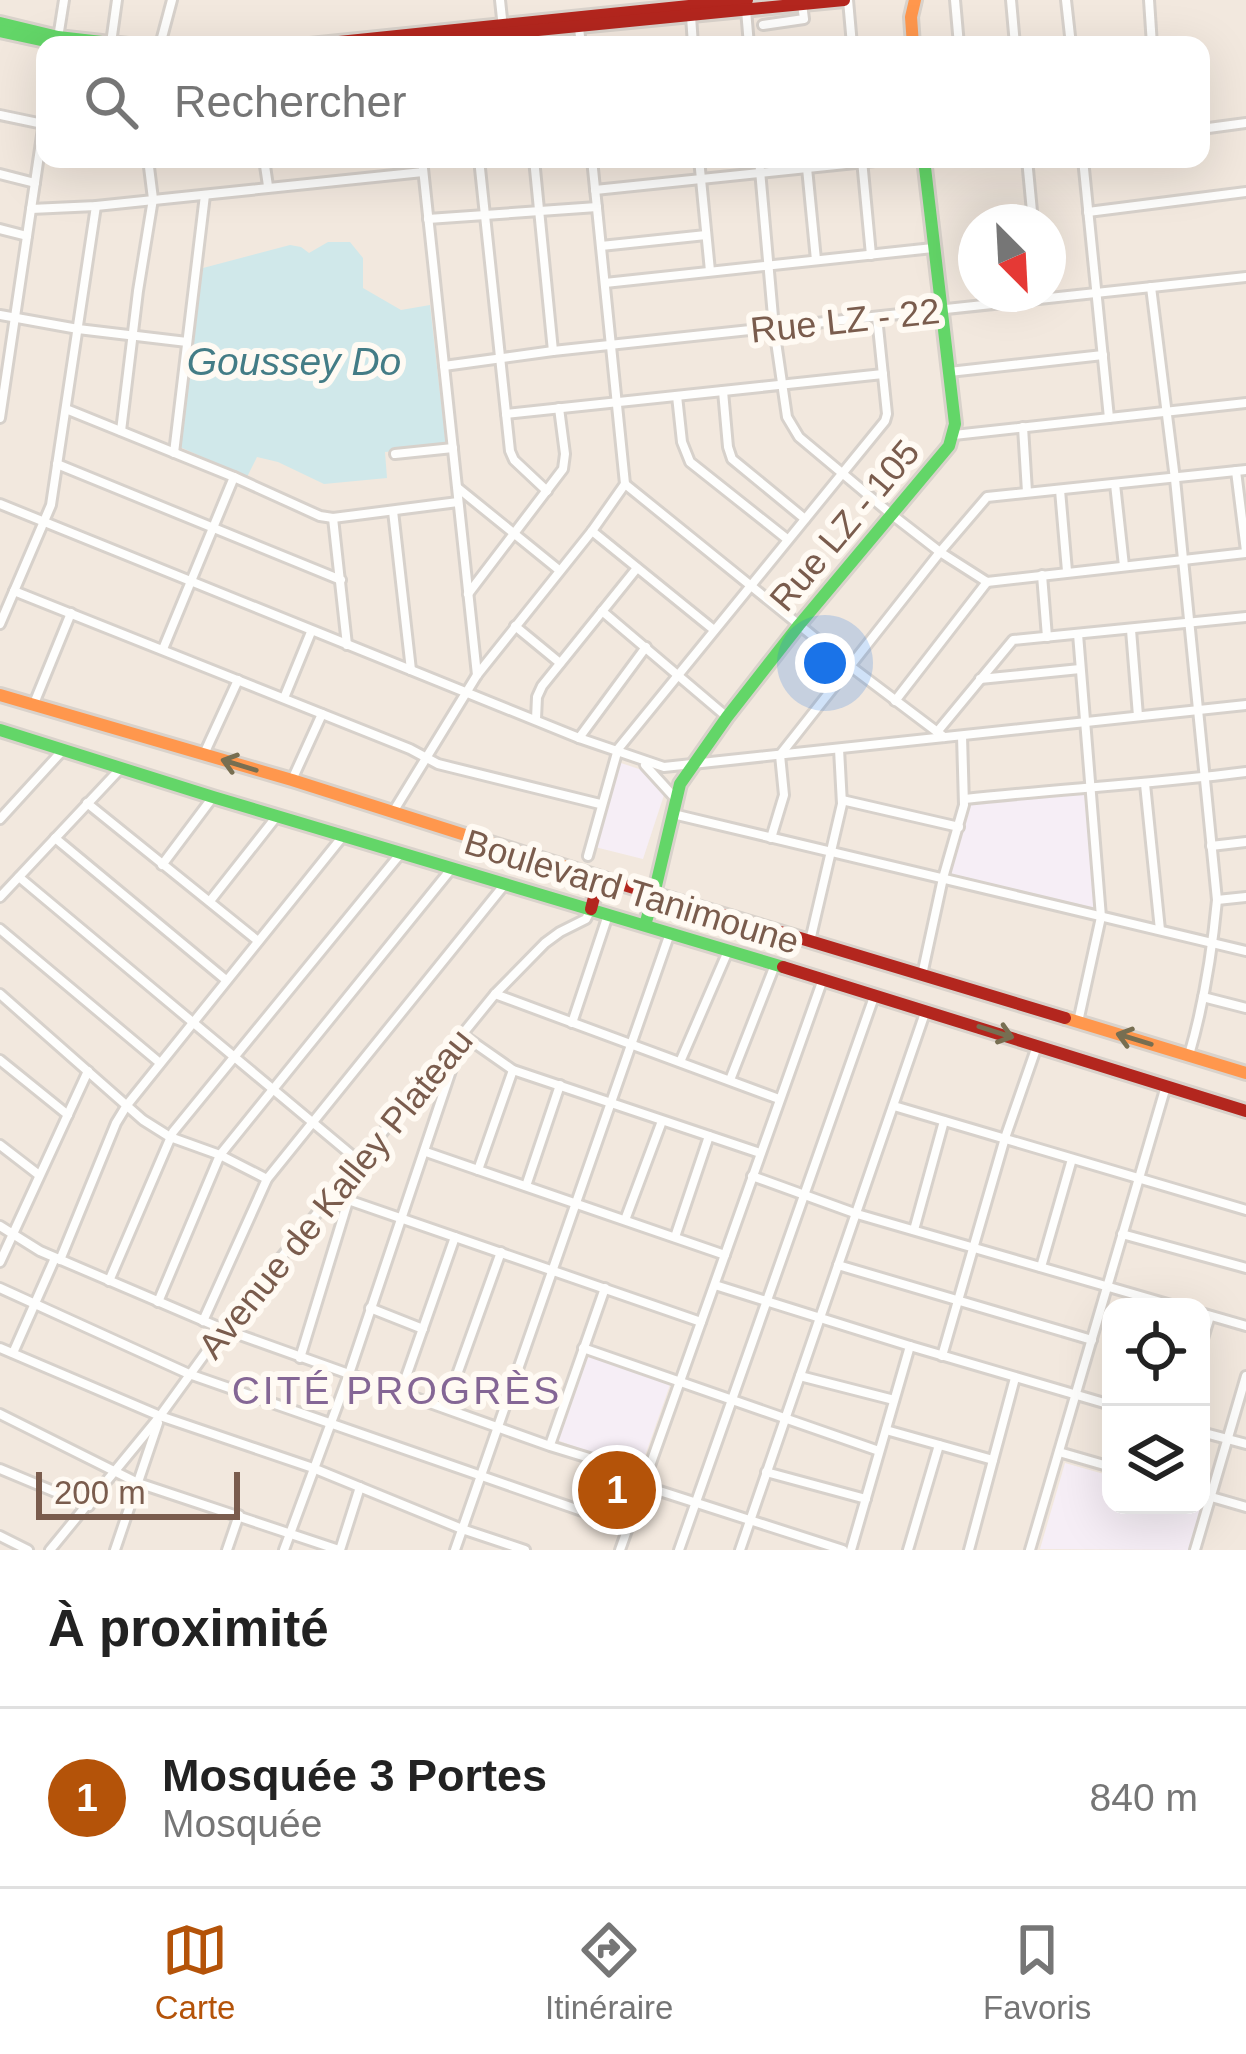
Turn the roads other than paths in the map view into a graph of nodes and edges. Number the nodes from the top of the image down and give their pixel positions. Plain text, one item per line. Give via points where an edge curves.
1 (64, 0) edge
2 (117, 0) edge
3 (172, 0) edge
4 (500, 0) edge
5 (846, 0) edge
6 (903, 0) edge
7 (915, 0) edge
8 (955, 0) edge
9 (1011, 0) edge
10 (1066, 0) edge
11 (1149, 0) edge
12 (802, 4) junction
13 (747, 5) edge
14 (691, 16) junction
15 (911, 17) junction
16 (763, 25) dead end
17 (0, 27) edge
18 (579, 28) junction
19 (503, 33) junction
20 (41, 36) edge
21 (60, 36) edge
22 (111, 36) edge
23 (162, 36) edge
24 (467, 36) edge
25 (512, 36) edge
26 (538, 36) edge
27 (580, 36) edge
28 (692, 36) edge
29 (749, 36) edge
30 (851, 36) edge
31 (912, 36) edge
32 (958, 36) edge
33 (1014, 36) edge
34 (1070, 36) edge
35 (1152, 36) edge
36 (0, 115) edge
37 (36, 119) edge
38 (1246, 124) edge
39 (1210, 128) edge
40 (38, 168) edge
41 (149, 168) edge
42 (265, 168) edge
43 (423, 168) edge
44 (480, 168) edge
45 (535, 168) edge
46 (593, 168) edge
47 (699, 168) edge
48 (760, 168) edge
49 (807, 168) joint
50 (863, 168) edge
51 (925, 168) edge
52 (1028, 168) edge
53 (1084, 168) edge
54 (423, 172) junction
55 (760, 173) junction
56 (0, 174) edge
57 (700, 179) junction
58 (35, 183) junction
59 (268, 186) junction
60 (595, 190) junction
61 (1246, 192) edge
62 (206, 195) junction
63 (153, 199) junction
64 (1031, 204) edge
65 (96, 206) junction
66 (597, 207) junction
67 (31, 209) junction
68 (539, 212) junction
69 (1088, 212) junction
70 (485, 216) junction
71 (428, 219) junction
72 (0, 230) edge
73 (706, 235) junction
74 (27, 236) junction
75 (601, 246) junction
76 (933, 248) junction
77 (871, 255) junction
78 (816, 260) junction
79 (768, 266) junction
80 (710, 272) junction
81 (1246, 278) edge
82 (605, 283) junction
83 (1151, 287) junction
84 (1096, 293) junction
85 (1066, 295) edge
86 (958, 307) edge
87 (940, 310) junction
88 (0, 315) edge
89 (877, 316) junction
90 (16, 319) junction
91 (774, 328) junction
92 (78, 329) junction
93 (133, 336) junction
94 (188, 342) junction
95 (611, 345) junction
96 (553, 351) junction
97 (1103, 355) junction
98 (500, 357) junction
99 (444, 366) junction
100 (4, 372) edge
101 (949, 372) junction
102 (883, 374) junction
103 (782, 386) junction
104 (722, 391) junction
105 (677, 396) junction
106 (618, 402) junction
107 (1246, 404) edge
108 (66, 409) junction
109 (559, 409) junction
110 (1165, 412) junction
111 (506, 414) junction
112 (0, 418) edge
113 (1109, 418) junction
114 (1023, 428) junction
115 (121, 431) junction
116 (954, 435) junction
117 (453, 448) junction
118 (174, 453) junction
119 (394, 454) dead end
120 (57, 464) junction
121 (1241, 470) edge
122 (844, 474) junction
123 (234, 477) junction
124 (1174, 479) junction
125 (625, 484) junction
126 (1114, 484) junction
127 (458, 488) junction
128 (547, 490) junction
129 (1060, 490) junction
130 (1027, 493) junction
131 (0, 504) edge
132 (478, 505) junction
133 (459, 506) junction
134 (393, 510) junction
135 (891, 514) junction
136 (333, 518) junction
137 (805, 519) junction
138 (45, 520) junction
139 (212, 529) junction
140 (592, 530) junction
141 (514, 533) junction
142 (788, 539) junction
143 (940, 552) junction
144 (1246, 552) edge
145 (1182, 560) junction
146 (1124, 566) junction
147 (637, 568) junction
148 (559, 570) junction
149 (1067, 571) junction
150 (1042, 575) junction
151 (341, 580) junction
152 (192, 582) junction
153 (987, 582) junction
154 (751, 585) junction
155 (14, 591) junction
156 (468, 594) junction
157 (602, 611) junction
158 (71, 613) junction
159 (1246, 617) edge
160 (1189, 623) junction
161 (0, 624) edge
162 (799, 625) junction
163 (515, 626) junction
164 (714, 630) junction
165 (1131, 630) junction
166 (311, 632) junction
167 (1078, 634) junction
168 (1047, 637) junction
169 (347, 645) junction
170 (646, 647) junction
171 (163, 649) junction
172 (560, 662) junction
173 (850, 666) junction
174 (1080, 669) junction
175 (411, 670) junction
176 (679, 674) junction
177 (477, 675) junction
178 (980, 679) junction
179 (238, 680) junction
180 (466, 693) junction
181 (0, 695) edge
182 (284, 698) junction
183 (895, 701) junction
184 (1246, 705) edge
185 (33, 706) junction
186 (1197, 711) junction
187 (322, 714) junction
188 (727, 716) junction
189 (1138, 716) junction
190 (536, 719) junction
191 (1084, 723) junction
192 (2, 733) edge
193 (941, 735) junction
194 (962, 736) junction
195 (579, 738) junction
196 (839, 749) junction
197 (64, 750) junction
198 (616, 753) junction
199 (204, 754) junction
200 (780, 755) junction
201 (427, 758) junction
202 (641, 761) junction
203 (693, 765) junction
204 (121, 768) junction
205 (1246, 772) edge
206 (1203, 777) junction
207 (292, 780) junction
208 (1145, 784) junction
209 (1090, 786) junction
210 (213, 797) junction
211 (676, 799) junction
212 (965, 799) junction
213 (842, 800) junction
214 (87, 803) junction
215 (600, 804) junction
216 (393, 812) junction
217 (673, 814) junction
218 (277, 816) junction
219 (0, 819) edge
220 (959, 827) junction
221 (344, 835) junction
222 (55, 838) junction
223 (771, 838) junction
224 (1246, 842) edge
225 (1210, 846) junction
226 (402, 852) junction
227 (831, 854) junction
228 (588, 856) dead end
229 (162, 865) junction
230 (452, 868) junction
231 (19, 877) junction
232 (599, 878) junction
233 (943, 878) junction
234 (506, 884) junction
235 (654, 894) junction
236 (0, 897) edge
237 (1246, 897) edge
238 (1217, 900) junction
239 (211, 902) junction
240 (591, 909) junction
241 (608, 915) junction
242 (1101, 916) junction
243 (645, 925) junction
244 (0, 929) edge
245 (1160, 930) junction
246 (670, 933) junction
247 (258, 941) junction
248 (810, 941) junction
249 (1213, 943) junction
250 (728, 951) junction
251 (1246, 951) edge
252 (775, 965) junction
253 (922, 975) junction
254 (226, 980) junction
255 (823, 980) junction
256 (0, 994) edge
257 (495, 994) junction
258 (875, 994) junction
259 (1203, 997) junction
260 (1246, 1008) edge
261 (926, 1010) junction
262 (194, 1020) junction
263 (1078, 1022) junction
264 (572, 1023) junction
265 (463, 1036) junction
266 (632, 1045) junction
267 (1037, 1046) junction
268 (1189, 1055) junction
269 (237, 1057) junction
270 (0, 1060) edge
271 (680, 1062) junction
272 (160, 1063) junction
273 (88, 1070) junction
274 (513, 1070) junction
275 (1246, 1072) edge
276 (730, 1080) junction
277 (1166, 1084) junction
278 (560, 1085) junction
279 (275, 1089) junction
280 (779, 1099) junction
281 (611, 1103) junction
282 (127, 1105) junction
283 (894, 1106) junction
284 (1246, 1111) edge
285 (68, 1114) junction
286 (662, 1121) junction
287 (944, 1121) junction
288 (314, 1122) junction
289 (709, 1136) junction
290 (170, 1137) junction
291 (1005, 1138) junction
292 (0, 1144) edge
293 (426, 1152) junction
294 (760, 1154) junction
295 (220, 1155) junction
296 (1072, 1159) junction
297 (359, 1162) junction
298 (478, 1170) junction
299 (39, 1175) junction
300 (752, 1176) junction
301 (267, 1179) junction
302 (1138, 1179) junction
303 (340, 1185) junction
304 (526, 1186) junction
305 (804, 1197) junction
306 (348, 1200) junction
307 (577, 1204) junction
308 (1246, 1210) edge
309 (857, 1214) junction
310 (402, 1218) junction
311 (625, 1220) junction
312 (0, 1226) edge
313 (914, 1231) junction
314 (12, 1233) junction
315 (1122, 1234) junction
316 (455, 1237) junction
317 (675, 1238) junction
318 (973, 1247) junction
319 (501, 1252) junction
320 (725, 1255) junction
321 (57, 1259) junction
322 (0, 1262) edge
323 (838, 1265) junction
324 (1041, 1268) junction
325 (1246, 1268) edge
326 (554, 1271) junction
327 (110, 1281) junction
328 (715, 1285) junction
329 (1107, 1287) junction
330 (0, 1288) edge
331 (605, 1288) junction
332 (1140, 1298) edge
333 (958, 1300) junction
334 (158, 1302) junction
335 (765, 1302) junction
336 (35, 1304) junction
337 (370, 1308) junction
338 (1210, 1316) edge
339 (820, 1318) junction
340 (203, 1321) junction
341 (701, 1322) junction
342 (1246, 1326) edge
343 (223, 1329) junction
344 (423, 1329) junction
345 (1092, 1340) junction
346 (910, 1346) junction
347 (0, 1348) edge
348 (583, 1348) junction
349 (13, 1353) junction
350 (942, 1356) junction
351 (300, 1358) junction
352 (189, 1373) junction
353 (349, 1374) junction
354 (800, 1376) junction
355 (1246, 1376) edge
356 (1015, 1378) junction
357 (680, 1382) junction
358 (401, 1391) junction
359 (1076, 1395) junction
360 (731, 1400) junction
361 (894, 1400) junction
362 (1102, 1403) edge
363 (445, 1408) junction
364 (0, 1414) edge
365 (160, 1416) junction
366 (785, 1419) junction
367 (332, 1422) junction
368 (498, 1428) junction
369 (886, 1430) junction
370 (1210, 1434) edge
371 (1228, 1439) junction
372 (1246, 1444) edge
373 (939, 1445) junction
374 (550, 1446) junction
375 (880, 1451) junction
376 (1059, 1452) junction
377 (993, 1460) junction
378 (1102, 1464) edge
379 (313, 1468) junction
380 (0, 1469) edge
381 (117, 1470) junction
382 (766, 1472) junction
383 (481, 1477) junction
384 (646, 1481) junction
385 (138, 1483) junction
386 (1210, 1485) edge
387 (360, 1487) junction
388 (1210, 1496) edge
389 (866, 1499) junction
390 (695, 1505) junction
391 (89, 1506) junction
392 (1246, 1507) edge
393 (1202, 1514) edge
394 (239, 1515) junction
395 (749, 1522) junction
396 (628, 1527) junction
397 (462, 1529) junction
398 (290, 1532) junction
399 (0, 1536) edge
400 (1196, 1548) edge
401 (28, 1550) edge
402 (50, 1550) edge
403 (116, 1550) edge
404 (227, 1550) edge
405 (284, 1550) edge
406 (340, 1550) edge
407 (454, 1550) edge
408 (525, 1550) edge
409 (620, 1550) edge
410 (680, 1550) edge
411 (740, 1550) edge
412 (847, 1550) edge
413 (908, 1550) edge
414 (969, 1550) edge
415 (1030, 1550) edge
416 (1210, 1550) edge

1 - 21 street
2 - 22 street
3 - 23 street
4 - 19 street
5 - 12 main road
5 - 30 street
6 - 15 main road
7 - 15 main road
8 - 32 street
9 - 33 street
10 - 34 street
11 - 35 street
12 - 13 main road
12 - 16 street via 804,19
13 - 14 main road
13 - 19 main road
13 - 29 street
14 - 18 main road
14 - 28 street
15 - 31 main road
17 - 20 main road
18 - 26 main road
18 - 27 street
19 - 24 main road
19 - 25 main road
36 - 37 street
38 - 39 street
40 - 58 street
41 - 63 street
42 - 59 street
43 - 54 street
44 - 70 street
45 - 68 street
46 - 60 street
47 - 57 street
48 - 55 street
49 - 55 street
49 - 78 street
50 - 77 street
51 - 76 main road, Rue LZ - 105
52 - 64 street
53 - 69 street
54 - 59 street
54 - 71 street
55 - 57 street
55 - 79 street
56 - 58 street
57 - 60 street
57 - 73 street
58 - 67 street
59 - 62 street
60 - 66 street
61 - 69 street
62 - 63 street
62 - 94 street
63 - 65 street
63 - 93 street
65 - 67 street
65 - 92 street
66 - 68 street
66 - 75 street
67 - 74 street
68 - 70 street
68 - 96 street
69 - 84 street
70 - 71 street
70 - 98 street
71 - 99 street
72 - 74 street
73 - 75 street
73 - 80 street
74 - 90 street
75 - 82 street
76 - 77 street
76 - 87 main road, Rue LZ - 105
77 - 78 street
78 - 79 street
79 - 80 street
79 - 91 street
80 - 82 street
81 - 83 street, Rue LZ - 22
82 - 95 street
83 - 84 street, Rue LZ - 22
83 - 110 street
84 - 85 street, Rue LZ - 22
84 - 97 street
86 - 87 street, Rue LZ - 22
87 - 89 street, Rue LZ - 22
87 - 101 main road, Rue LZ - 105
88 - 90 street
89 - 91 street, Rue LZ - 22
89 - 102 street
90 - 92 street
90 - 100 street
91 - 95 street, Rue LZ - 22
91 - 103 street
92 - 93 street
92 - 108 street
93 - 94 street
93 - 115 street
94 - 118 street
95 - 96 street, Rue LZ - 22
95 - 106 street
96 - 98 street, Rue LZ - 22
97 - 101 street
97 - 113 street
98 - 99 street, Rue LZ - 22
98 - 111 street
99 - 117 street
100 - 112 street
101 - 116 main road, Rue LZ - 105
102 - 103 street
102 - 122 street via 887,418
103 - 104 street
103 - 122 street via 791,427
104 - 105 street
104 - 137 street via 732,459
105 - 106 street
105 - 142 street via 690,462
106 - 109 street
106 - 125 street
107 - 110 street
108 - 115 street
108 - 120 street
109 - 111 street
109 - 128 street via 566,462
110 - 113 street
110 - 124 street
111 - 128 street via 514,460
113 - 114 street
114 - 116 street
114 - 130 street
115 - 118 street
116 - 135 main road, Rue LZ - 105
117 - 119 street
117 - 127 street
118 - 123 street
120 - 138 street
120 - 139 street
121 - 124 street
121 - 144 street
122 - 135 street
122 - 137 street
123 - 136 street
123 - 139 street
124 - 126 street
124 - 145 street
125 - 140 street
125 - 154 street
126 - 129 street
126 - 146 street
127 - 132 street
127 - 133 street
128 - 141 street
129 - 130 street
129 - 149 street
130 - 143 street via 982,502
131 - 138 street
132 - 133 street
132 - 141 street
133 - 134 street
133 - 156 street
134 - 136 street
134 - 175 street
135 - 143 street
135 - 162 main road, Rue LZ - 105
136 - 151 street
137 - 142 street
138 - 152 street
138 - 155 street
139 - 151 street
139 - 152 street
140 - 147 street
140 - 148 street
141 - 148 street
141 - 156 street
142 - 154 street
143 - 153 street
143 - 173 street
144 - 145 street
145 - 146 street
145 - 160 street
146 - 149 street
147 - 157 street
147 - 164 street
148 - 163 street
149 - 150 street
150 - 153 street
150 - 168 street
151 - 169 street
152 - 166 street
152 - 171 street
153 - 183 street
154 - 162 street
154 - 164 street
155 - 158 street
155 - 161 street
156 - 177 street
157 - 170 street
157 - 172 street
158 - 171 street
158 - 185 street
159 - 160 street
160 - 165 street
160 - 186 street
162 - 173 street
162 - 188 main road, Rue LZ - 105
163 - 172 street
163 - 177 street
164 - 176 street
165 - 167 street
165 - 189 street
166 - 169 street
166 - 182 street
167 - 168 street
167 - 174 street
168 - 178 street via 1013,640
169 - 175 street
170 - 176 street
170 - 195 street
171 - 179 street
172 - 190 street via 538,692
173 - 183 street
173 - 200 street
174 - 178 street
174 - 191 street
175 - 180 street
176 - 188 street
176 - 198 street
177 - 180 street
178 - 193 street
179 - 182 street
179 - 199 street
180 - 190 street
180 - 201 street
181 - 185 main road, Boulevard Tanimoune
182 - 187 street
183 - 193 street
184 - 186 street
185 - 199 main road, Boulevard Tanimoune
186 - 189 street
186 - 206 street
187 - 201 street
187 - 207 street
188 - 203 main road, Rue LZ - 105
189 - 191 street
190 - 195 street
191 - 194 street
191 - 209 street
192 - 197 main road, Boulevard Tanimoune
193 - 194 street
193 - 196 street
194 - 212 street
195 - 198 street
196 - 200 street
196 - 213 street
197 - 204 main road, Boulevard Tanimoune
197 - 219 street
198 - 202 street
198 - 215 street
207 -> 199 main road, Boulevard Tanimoune
200 - 203 street
200 - 223 street via 784,795
201 - 215 street
201 - 216 street
202 - 203 street
202 - 211 street
203 - 211 main road, Rue LZ - 105
204 - 210 main road, Boulevard Tanimoune
204 - 214 street
205 - 206 street
206 - 208 street
206 - 225 street
207 - 216 main road, Boulevard Tanimoune
208 - 209 street
208 - 245 street
209 - 212 street
209 - 242 street
210 - 218 main road, Boulevard Tanimoune
210 - 229 street
211 - 217 main road, Rue LZ - 105
212 - 220 street
213 - 220 street
213 - 227 street
214 - 222 street
214 - 229 street
215 - 228 street
216 - 232 main road, Boulevard Tanimoune
217 - 223 street
217 - 235 main road, Rue LZ - 105
218 - 221 main road, Boulevard Tanimoune
218 - 239 street
220 - 233 street
221 - 226 main road, Boulevard Tanimoune
221 - 247 street
222 - 231 street
222 - 254 street
223 - 227 street
224 - 225 street
225 - 238 street
226 - 230 main road, Boulevard Tanimoune
226 - 269 street
227 - 233 street
227 - 248 street
229 - 239 street
230 - 234 main road, Boulevard Tanimoune
230 - 279 street
231 - 236 street
231 - 262 street
232 - 235 main road, Boulevard Tanimoune
232 - 240 main road
233 - 242 street
233 - 253 street
234 - 240 main road, Boulevard Tanimoune
234 - 288 street
235 - 243 main road, Rue LZ - 105
235 - 248 main road, Boulevard Tanimoune
237 - 238 street
238 - 249 street
239 - 247 street
240 - 241 main road, Boulevard Tanimoune
240 - 257 street, Avenue de Kalley Plateau
241 - 243 main road, Boulevard Tanimoune
241 - 264 street
242 - 245 street
242 - 263 street
243 - 246 main road, Boulevard Tanimoune
244 - 272 street
245 - 249 street
246 - 250 main road, Boulevard Tanimoune
246 - 266 street
247 - 254 street
248 - 253 main road, Boulevard Tanimoune
249 - 251 street
249 - 259 street
250 - 252 main road, Boulevard Tanimoune
250 - 271 street
252 - 255 main road, Boulevard Tanimoune
252 - 276 street
253 - 263 main road, Boulevard Tanimoune
254 - 262 street
255 - 258 main road, Boulevard Tanimoune
255 - 280 street
256 - 273 street
257 - 264 street
257 - 265 street, Avenue de Kalley Plateau
258 - 261 main road, Boulevard Tanimoune
258 - 305 street
259 - 260 street
259 - 268 street
261 -> 267 main road, Boulevard Tanimoune
261 - 283 street
262 - 269 street
262 - 272 street
268 -> 263 main road, Boulevard Tanimoune
264 - 266 street
265 - 274 street
265 - 293 street
265 - 297 street, Avenue de Kalley Plateau
266 - 271 street
266 - 281 street
267 - 277 main road, Boulevard Tanimoune
267 - 291 street
268 - 275 main road, Boulevard Tanimoune
269 - 279 street
269 - 290 street
270 - 285 street
271 - 276 street
272 - 282 street
273 - 282 street
273 - 285 street
274 - 278 street
274 - 298 street
276 - 280 street
277 - 284 main road, Boulevard Tanimoune
277 - 302 street
278 - 281 street
278 - 304 street
279 - 288 street
279 - 295 street
280 - 294 street
281 - 286 street
281 - 307 street
282 - 290 street
282 - 321 street
283 - 287 street
283 - 309 street
285 - 299 street
286 - 289 street
286 - 311 street
287 - 291 street
287 - 313 street
288 - 297 street
288 - 301 street
289 - 294 street
289 - 317 street
290 - 295 street
290 - 327 street
291 - 296 street
291 - 318 street
292 - 299 street
293 - 298 street
293 - 310 street
294 - 300 street
295 - 301 street
295 - 334 street
296 - 302 street
296 - 324 street
297 - 303 street, Avenue de Kalley Plateau
298 - 304 street
299 - 314 street
300 - 305 street
300 - 320 street
301 - 340 street
302 - 308 street
302 - 315 street
303 - 306 street
303 - 343 street, Avenue de Kalley Plateau
304 - 307 street
305 - 309 street
305 - 335 street
306 - 310 street
306 - 351 street
307 - 311 street
307 - 326 street
309 - 313 street
309 - 323 street
310 - 316 street
310 - 337 street
311 - 317 street
312 - 314 street
313 - 318 street
314 - 321 street
314 - 322 street
315 - 325 street
315 - 329 street
316 - 319 street
316 - 344 street
317 - 320 street
318 - 324 street
318 - 333 street
319 - 326 street
319 - 363 street
320 - 328 street
321 - 327 street
321 - 336 street
323 - 333 street
323 - 339 street
324 - 329 street
326 - 331 street
326 - 368 street
327 - 334 street
328 - 335 street
328 - 341 street
329 - 332 street
329 - 345 street
330 - 336 street
331 - 341 street
331 - 348 street
333 - 345 street
333 - 350 street
334 - 340 street
335 - 339 street
335 - 360 street
336 - 349 street
336 - 352 street
337 - 344 street
337 - 353 street
338 - 342 street
339 - 346 street
339 - 354 street
340 - 343 street
341 - 357 street
343 - 351 street
343 - 352 street, Avenue de Kalley Plateau
344 - 358 street
345 - 359 street
346 - 350 street
346 - 361 street
347 - 349 street
348 - 357 street
348 - 374 street
349 - 365 street
350 - 356 street
351 - 353 street
352 - 365 street, Avenue de Kalley Plateau
352 - 367 street
353 - 358 street
353 - 367 street
354 - 361 street
354 - 366 street
355 - 371 street
356 - 359 street
356 - 377 street
357 - 360 street
357 - 384 street
358 - 363 street
359 - 362 street
359 - 376 street
360 - 366 street
360 - 390 street
361 - 369 street
363 - 368 street
364 - 381 street
365 - 379 street
365 - 381 street, Avenue de Kalley Plateau
365 - 385 street
366 - 375 street
366 - 382 street
367 - 379 street
367 - 383 street
368 - 374 street
368 - 383 street
369 - 373 street
369 - 375 street
370 - 371 street
371 - 372 street
371 - 386 street
373 - 377 street
373 - 413 street
374 - 384 street
375 - 389 street
376 - 378 street
376 - 415 street
377 - 414 street
379 - 387 street
379 - 398 street
380 - 391 street
381 - 385 street
381 - 391 street, Avenue de Kalley Plateau
382 - 389 street
382 - 395 street
383 - 396 street
383 - 397 street
384 - 390 street
384 - 396 street
385 - 394 street
385 - 403 street
387 - 397 street
387 - 406 street
388 - 392 street
389 - 412 street
390 - 395 street
390 - 410 street
391 - 402 street, Avenue de Kalley Plateau
393 - 400 street
394 - 398 street
394 - 404 street
395 - 411 street
395 - 412 street
396 - 409 street
397 - 407 street
397 - 408 street
398 - 405 street
398 - 406 street
399 - 401 street
400 - 416 street

